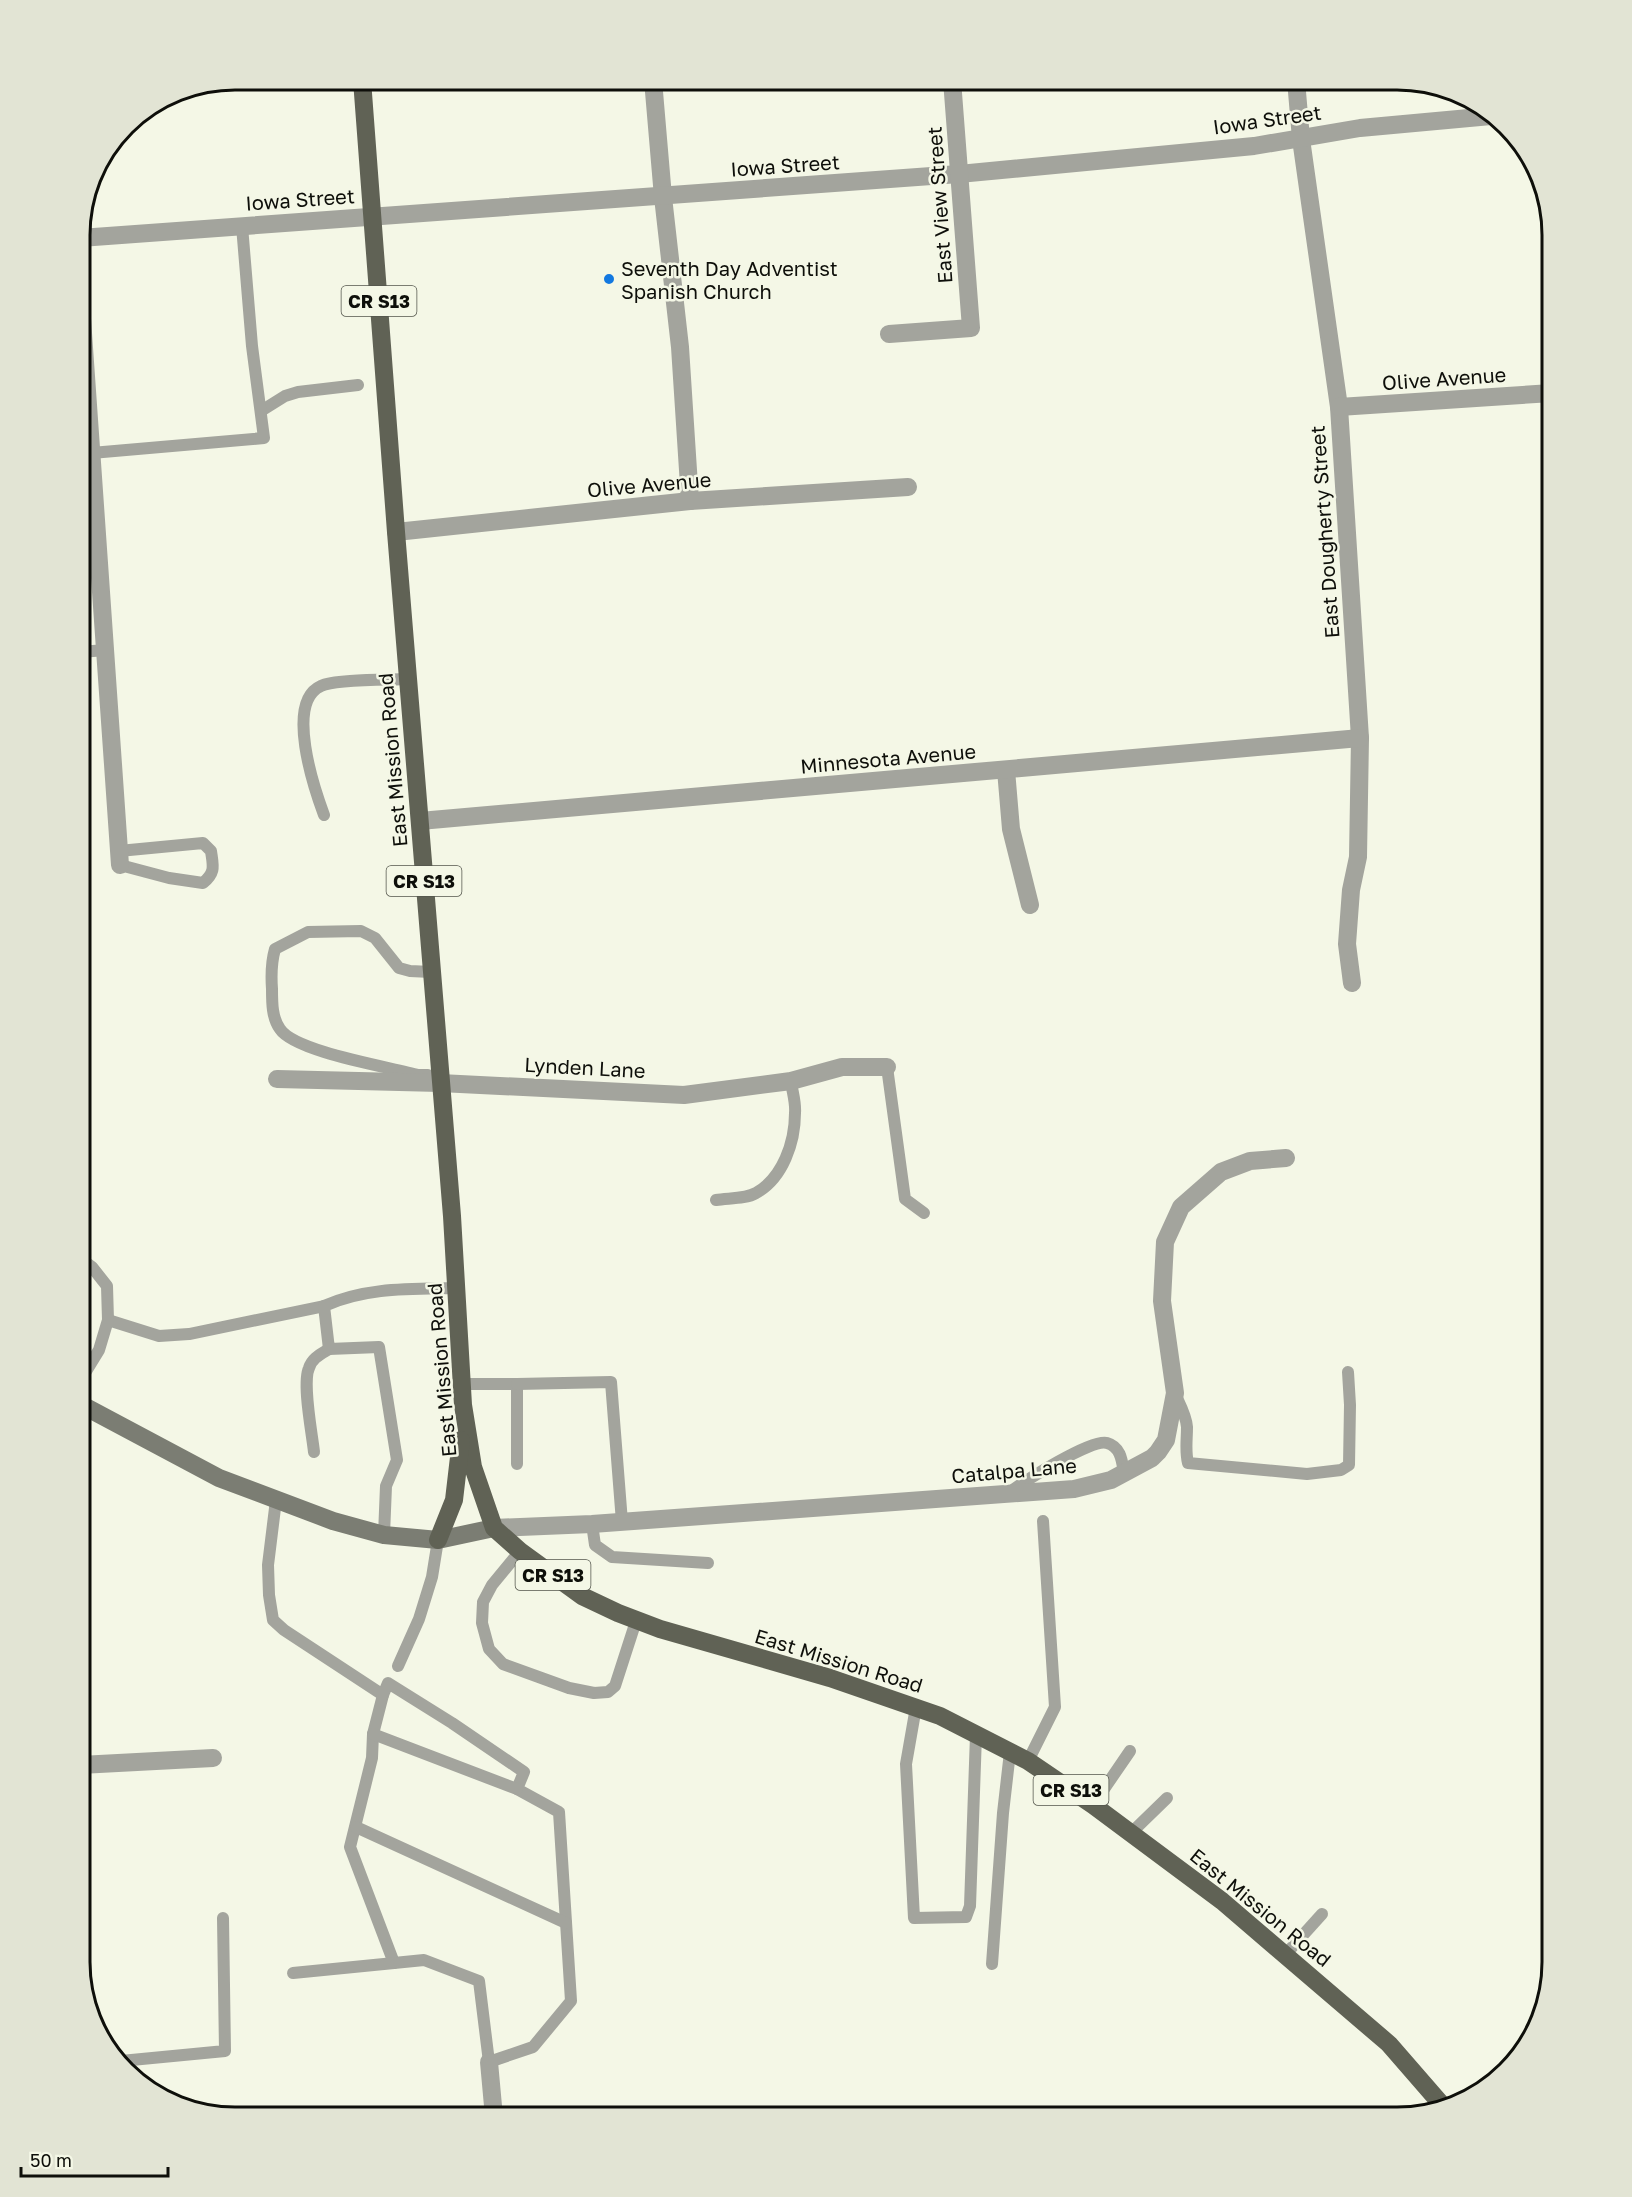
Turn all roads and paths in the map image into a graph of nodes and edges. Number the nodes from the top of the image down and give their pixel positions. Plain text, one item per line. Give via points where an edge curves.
1 (363, 90) edge
2 (654, 90) edge
3 (953, 90) edge
4 (1297, 90) edge
5 (1481, 117) edge
6 (1301, 139) junction
7 (959, 174) junction
8 (663, 197) junction
9 (373, 216) junction
10 (242, 226) junction
11 (90, 237) edge
12 (889, 334) dead end
13 (358, 385) dead end
14 (1542, 394) edge
15 (1338, 407) junction
16 (261, 411) junction
17 (90, 454) edge
18 (908, 487) dead end
19 (90, 493) edge
20 (690, 501) junction
21 (396, 532) junction
22 (106, 650) junction
23 (90, 651) edge
24 (408, 679) junction
25 (1360, 738) junction
26 (1006, 770) junction
27 (324, 815) dead end
28 (420, 821) junction
29 (119, 858) junction
30 (1030, 905) dead end
31 (431, 972) junction
32 (1352, 983) dead end
33 (887, 1067) joint
34 (277, 1079) dead end
35 (439, 1079) junction
36 (791, 1081) junction
37 (1286, 1158) dead end
38 (716, 1200) dead end
39 (924, 1212) dead end
40 (90, 1266) edge
41 (456, 1288) junction
42 (324, 1306) junction
43 (108, 1320) junction
44 (329, 1349) junction
45 (90, 1366) edge
46 (1348, 1372) dead end
47 (462, 1383) junction
48 (517, 1384) junction
49 (1174, 1393) junction
50 (463, 1405) junction
51 (90, 1409) edge
52 (314, 1452) dead end
53 (517, 1464) dead end
54 (1124, 1473) junction
55 (1008, 1494) junction
56 (276, 1500) junction
57 (1042, 1521) dead end
58 (622, 1522) junction
59 (592, 1524) junction
60 (494, 1528) junction
61 (384, 1535) junction
62 (438, 1540) junction
63 (520, 1551) junction
64 (708, 1563) dead end
65 (636, 1621) junction
66 (398, 1666) dead end
67 (383, 1695) junction
68 (916, 1707) junction
69 (373, 1734) junction
70 (976, 1735) junction
71 (1130, 1751) dead end
72 (1010, 1752) junction
73 (213, 1758) dead end
74 (1028, 1761) junction
75 (90, 1764) edge
76 (516, 1789) junction
77 (1167, 1798) dead end
78 (1093, 1805) junction
79 (356, 1827) junction
80 (1131, 1833) junction
81 (1322, 1914) dead end
82 (223, 1918) dead end
83 (566, 1923) junction
84 (1285, 1955) junction
85 (394, 1963) junction
86 (992, 1965) dead end
87 (293, 1973) dead end
88 (129, 2060) edge
89 (489, 2062) junction
90 (1438, 2101) edge
91 (493, 2107) edge

1 - 9 main road, East Mission Road / CR S13
2 - 8 street
3 - 7 street, East View Street
4 - 6 street, East Dougherty Street
5 - 6 street, Iowa Street via 1360,128
6 - 7 street, Iowa Street
6 - 15 street, East Dougherty Street
7 - 8 street, Iowa Street
7 - 12 street, East View Street via 971,328
8 - 9 street, Iowa Street
8 - 20 street via 680,347
9 - 10 street, Iowa Street
9 - 21 main road, East Mission Road / CR S13
10 - 11 street, Iowa Street
10 - 16 lane
13 - 16 lane via 298,392
14 - 15 street, Olive Avenue
15 - 25 street, East Dougherty Street
16 - 17 lane via 264,438
18 - 20 street, Olive Avenue
19 - 22 street
20 - 21 street, Olive Avenue
21 - 24 main road, East Mission Road / CR S13
22 - 23 lane
22 - 29 street
24 - 27 lane via 325,684 311,694 305,708 306,747
24 - 28 main road, East Mission Road / CR S13
25 - 26 street, Minnesota Avenue
25 - 32 street, East Dougherty Street via 1358,857 1347,944
26 - 28 street, Minnesota Avenue
26 - 30 street via 1011,829
28 - 31 main road, East Mission Road / CR S13
29 - 29 lane via 169,878 203,883 213,870 211,850 203,843
31 - 35 main road, East Mission Road / CR S13
31 - 35 lane via 399,968 375,938 361,931 308,932 275,949 271,963 272,1008 280,1030 296,1042
33 - 36 street, Lynden Lane via 842,1067
33 - 39 lane via 905,1199
34 - 35 street, Lynden Lane
35 - 36 street, Lynden Lane via 684,1095
35 - 41 main road, East Mission Road / CR S13
36 - 38 lane via 795,1112 792,1137 779,1172 755,1194
37 - 49 street, Catalpa Lane via 1250,1161 1221,1172 1181,1207 1165,1242 1162,1301
40 - 43 lane via 107,1287
41 - 42 lane via 391,1289 343,1298
41 - 47 main road, East Mission Road / CR S13
42 - 43 lane via 189,1334 159,1336
42 - 44 lane
43 - 45 lane
44 - 52 lane via 308,1368 307,1399
44 - 61 lane via 379,1347 397,1460 386,1486
46 - 49 lane via 1349,1465 1341,1470 1307,1474 1188,1463 1187,1426
47 - 48 lane
47 - 50 main road, East Mission Road / CR S13
48 - 53 lane
48 - 58 lane via 611,1382
49 - 54 street, Catalpa Lane via 1166,1440 1152,1458
50 - 60 main road, East Mission Road / CR S13 via 473,1467
50 - 62 main road via 454,1500
51 - 56 street via 219,1478
54 - 55 street, Catalpa Lane via 1074,1490
54 - 55 lane via 1118,1450 1103,1442 1083,1449
55 - 58 street, Catalpa Lane
56 - 61 street
56 - 67 lane via 268,1565 273,1620
57 - 74 lane via 1055,1707
58 - 59 street, Catalpa Lane
59 - 60 street, Catalpa Lane
59 - 64 lane via 595,1545 612,1557
60 - 62 street
60 - 63 main road, East Mission Road / CR S13
61 - 62 street
62 - 66 lane via 432,1577
63 - 65 main road, East Mission Road / CR S13 via 582,1596
63 - 65 lane via 483,1602 482,1623 489,1649 503,1664 569,1688 608,1692 615,1686
65 - 68 main road, East Mission Road / CR S13
67 - 69 lane
67 - 76 lane via 388,1683 524,1772
68 - 70 main road, East Mission Road / CR S13
68 - 70 lane via 906,1764 914,1918 966,1917 970,1906
69 - 76 lane
69 - 79 lane via 372,1758
70 - 72 main road, East Mission Road / CR S13
71 - 78 lane
72 - 74 main road, East Mission Road / CR S13
72 - 86 lane
73 - 75 street
74 - 78 main road, East Mission Road / CR S13
76 - 83 lane via 559,1812
77 - 80 lane
78 - 80 main road, East Mission Road / CR S13
79 - 83 lane
79 - 85 lane via 350,1847
80 - 84 main road, East Mission Road / CR S13 via 1222,1901
81 - 84 lane
82 - 88 lane via 225,2051
83 - 89 lane via 571,2001 533,2046
84 - 90 main road, East Mission Road / CR S13 via 1389,2044
85 - 87 lane
85 - 89 lane via 424,1960 479,1981
89 - 91 street

